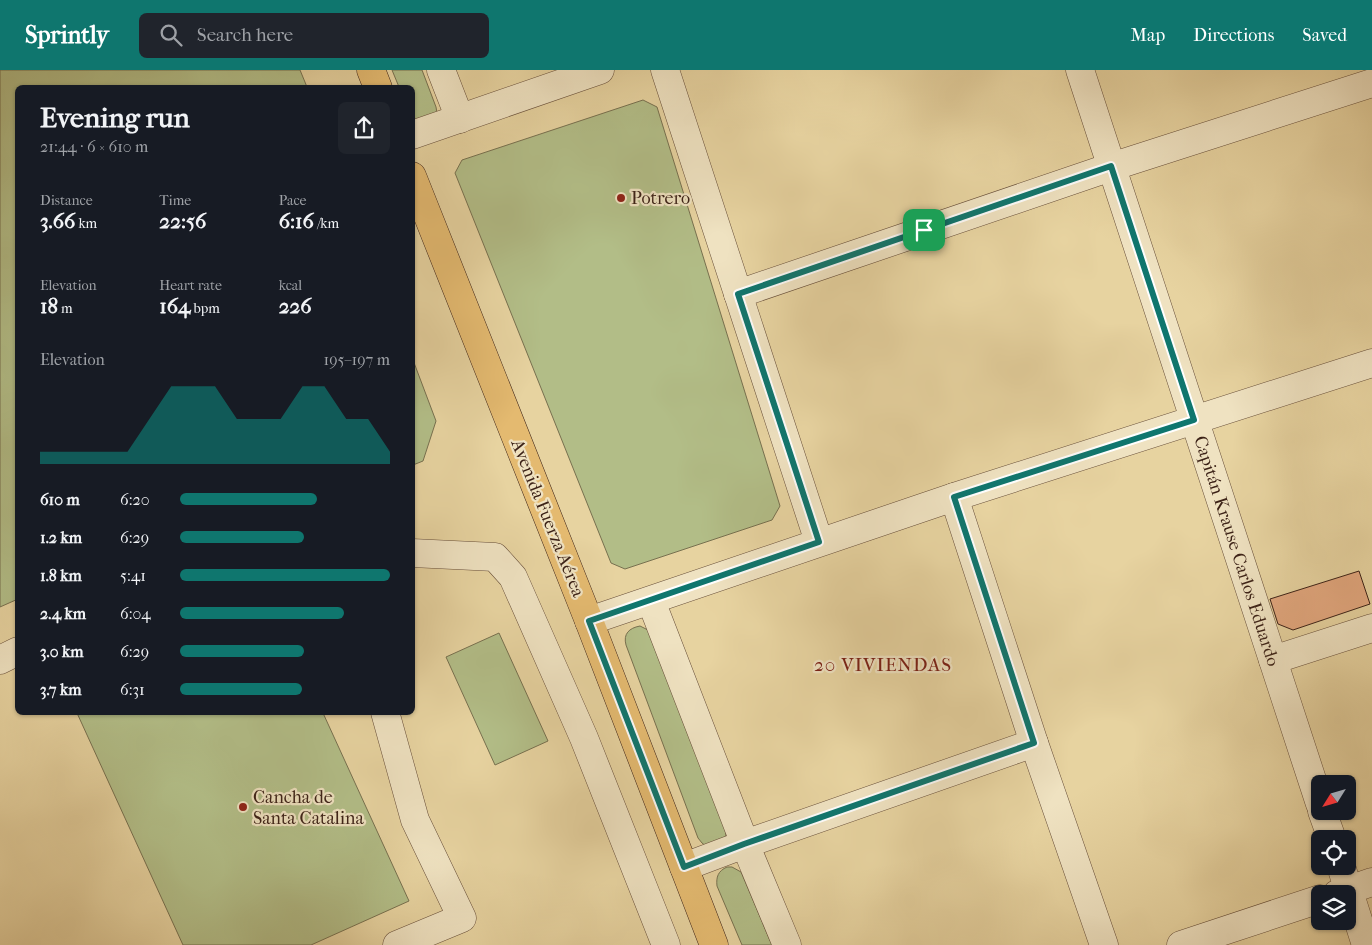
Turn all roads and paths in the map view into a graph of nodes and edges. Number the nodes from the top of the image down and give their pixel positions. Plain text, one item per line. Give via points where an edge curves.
1 (371, 70) edge
2 (441, 70) edge
3 (600, 70) edge
4 (665, 70) edge
5 (1080, 70) edge
6 (1372, 83) edge
7 (377, 85) edge
8 (460, 119) junction
9 (415, 134) edge
10 (1111, 166) junction
11 (415, 184) edge
12 (738, 294) junction
13 (1372, 363) edge
14 (1194, 420) junction
15 (954, 497) junction
16 (819, 542) junction
17 (415, 553) edge
18 (651, 601) junction
19 (589, 621) junction
20 (1372, 628) edge
21 (15, 652) edge
22 (0, 660) edge
23 (1273, 660) junction
24 (386, 715) edge
25 (1034, 743) junction
26 (1311, 776) edge
27 (744, 844) junction
28 (684, 867) junction
29 (1349, 883) edge
30 (1311, 902) edge
31 (396, 945) edge
32 (666, 945) edge
33 (714, 945) edge
34 (787, 945) edge
35 (1104, 945) edge
36 (1181, 945) edge
37 (1366, 945) edge

1 - 7 main road
2 - 8 street
3 - 8 street
4 - 12 street
5 - 10 street, Capitán Krause Carlos Eduardo
6 - 10 street
8 - 9 street
10 - 12 street
10 - 14 street, Capitán Krause Carlos Eduardo
11 - 19 main road, Avenida Fuerza Aérea
12 - 16 street
13 - 14 street
14 - 15 street
14 - 23 street, Capitán Krause Carlos Eduardo
15 - 16 street
15 - 25 street
16 - 18 street
17 - 32 street via 495,558 513,577 584,738
18 - 19 street
18 - 27 street
19 - 28 main road, Avenida Fuerza Aérea
20 - 23 street
21 - 22 street
23 - 26 street, Capitán Krause Carlos Eduardo
24 - 31 street via 415,820 462,918
25 - 27 street
25 - 35 street
27 - 28 street
27 - 34 street
28 - 33 main road, Avenida Fuerza Aérea
29 - 37 street
30 - 36 street

